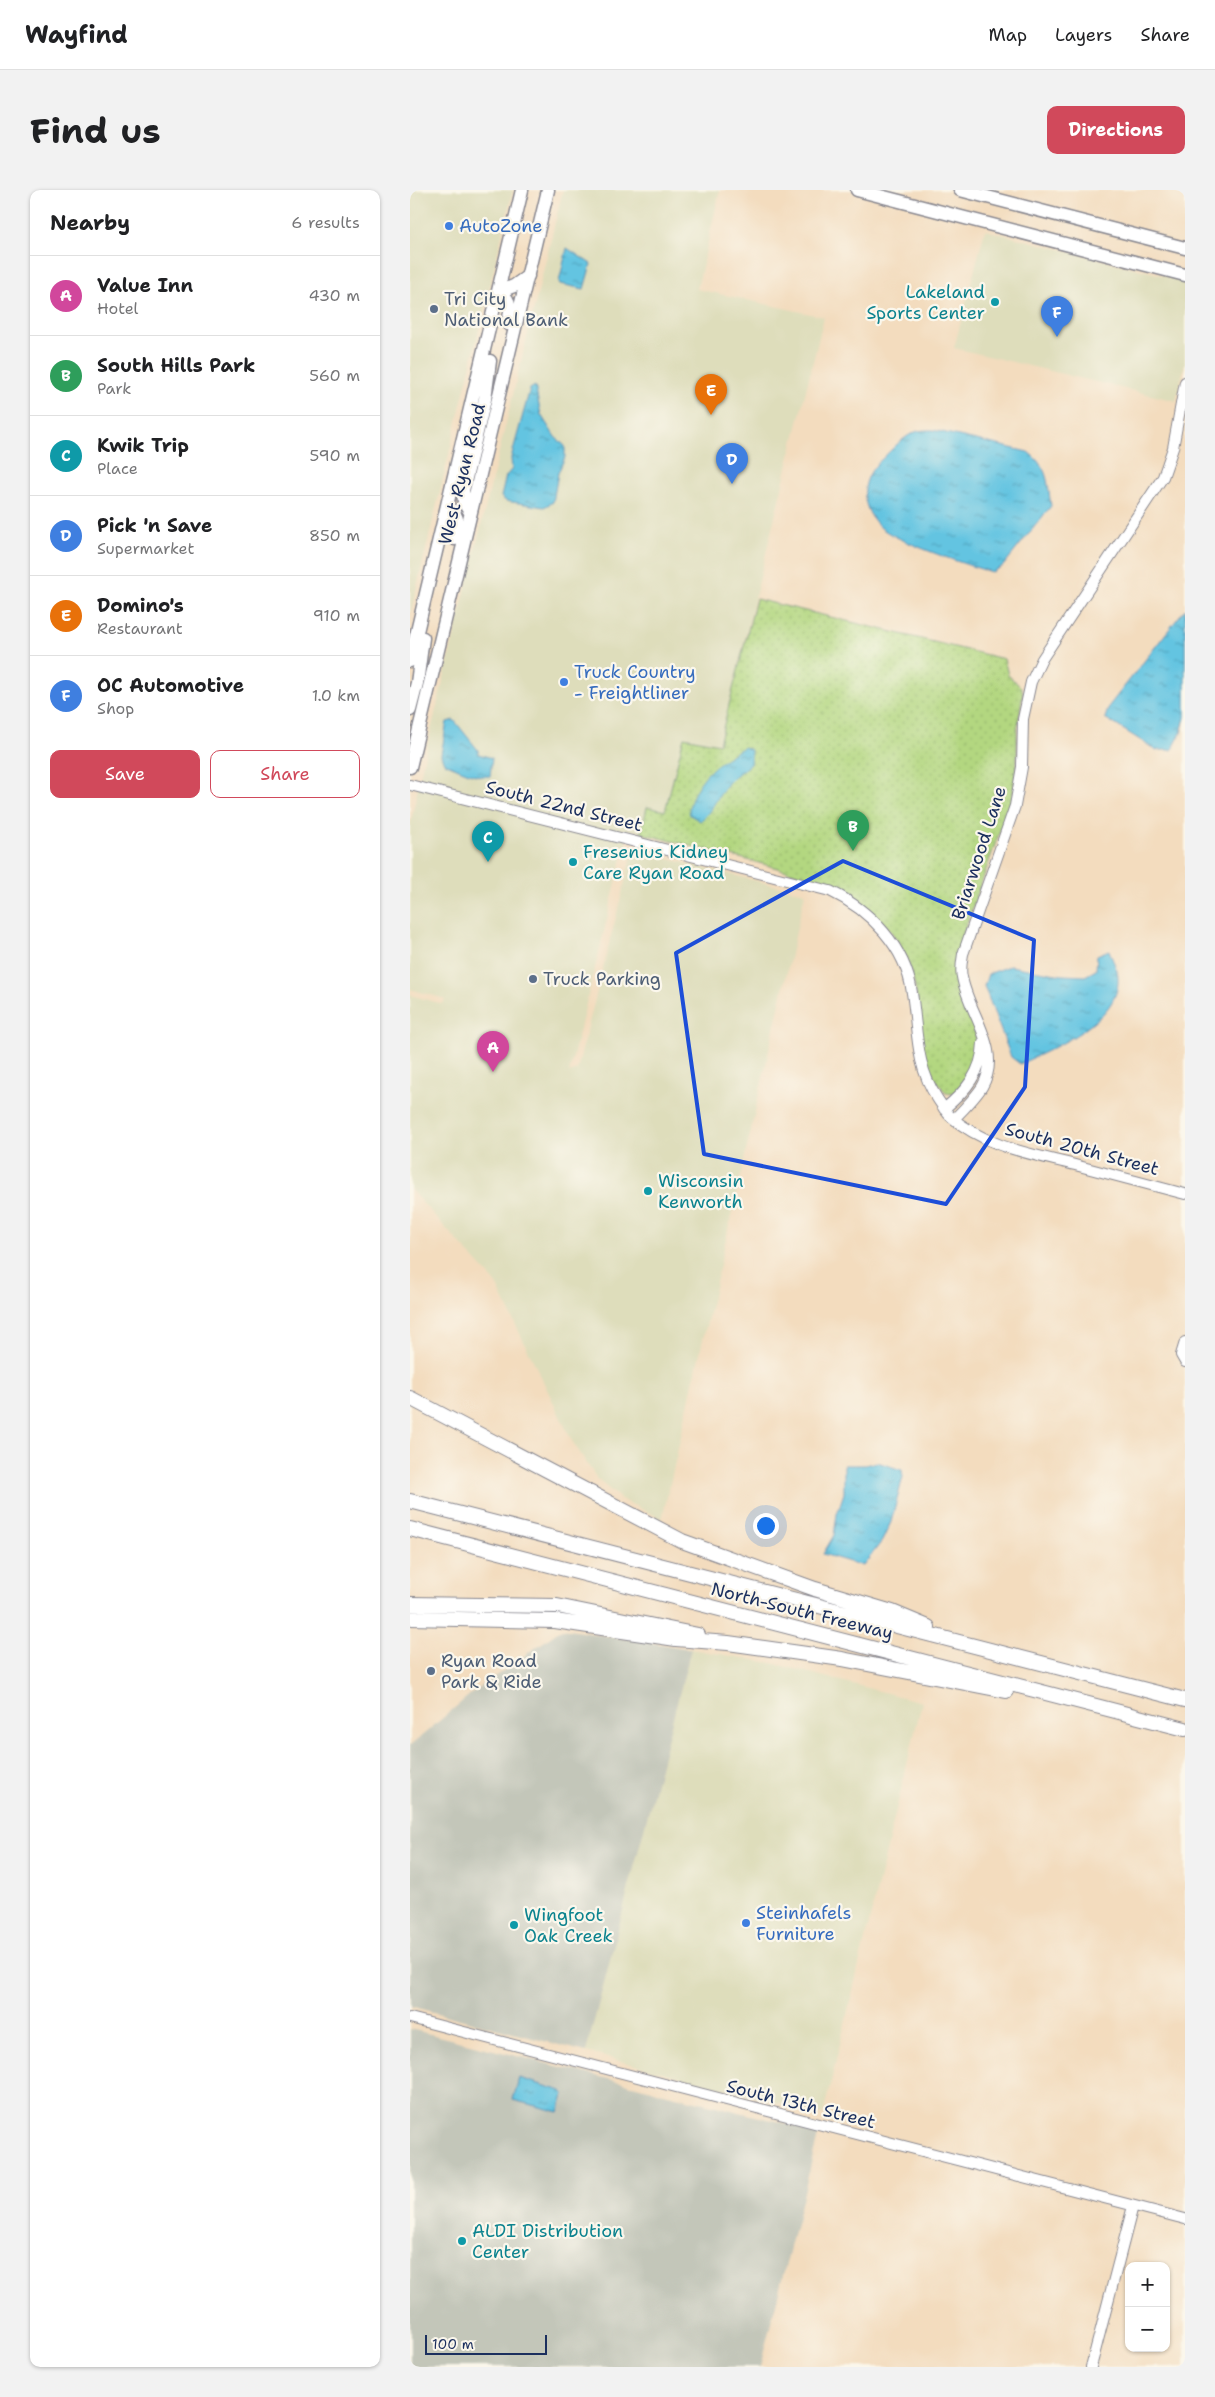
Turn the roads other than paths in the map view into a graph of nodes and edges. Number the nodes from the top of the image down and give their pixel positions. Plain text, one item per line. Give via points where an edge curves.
1 (522, 190) edge
2 (548, 190) edge
3 (857, 190) edge
4 (884, 190) edge
5 (960, 190) edge
6 (871, 193) junction
7 (1185, 248) edge
8 (1185, 274) edge
9 (528, 276) junction
10 (500, 291) junction
11 (490, 331) junction
12 (1185, 382) edge
13 (497, 402) junction
14 (1185, 415) edge
15 (1172, 448) junction
16 (448, 506) junction
17 (470, 512) junction
18 (424, 604) junction
19 (445, 617) junction
20 (410, 661) edge
21 (410, 710) edge
22 (410, 767) edge
23 (410, 785) edge
24 (949, 1114) junction
25 (1185, 1194) edge
26 (1185, 1342) edge
27 (1185, 1362) edge
28 (410, 1398) edge
29 (410, 1501) edge
30 (410, 1529) edge
31 (410, 1604) edge
32 (410, 1618) edge
33 (728, 1643) junction
34 (977, 1647) junction
35 (1185, 1700) edge
36 (1115, 1711) junction
37 (1185, 1729) edge
38 (410, 2018) edge
39 (1133, 2206) junction
40 (1185, 2220) edge
41 (1090, 2367) edge

1 - 10 main road, West Ryan Road
2 - 9 main road, West Ryan Road
3 - 6 main road
4 - 6 main road
5 - 7 main road
6 - 8 main road
9 - 10 main road
9 - 13 main road, West Ryan Road
10 - 11 main road, West Ryan Road
10 - 13 main road via 507,297 511,308 503,344
11 - 16 main road, West Ryan Road
11 - 17 main road via 485,399 463,490 464,503
12 - 15 street, Briarwood Lane
13 - 17 main road, West Ryan Road
14 - 15 street, Briarwood Lane
15 - 24 street, Briarwood Lane via 1163,477 1042,659 1032,682 1023,719 1022,767 1015,806 963,954 961,975 967,999 988,1047 989,1065 983,1086 971,1102
16 - 18 main road, West Ryan Road
16 - 19 main road via 459,524 450,561
17 - 19 main road, West Ryan Road
18 - 20 main road, West Ryan Road
18 - 21 main road via 423,639
19 - 22 main road, West Ryan Road
23 - 24 street, South 22nd Street via 631,839 840,896 866,913 885,933 903,963 912,992 919,1059 929,1086
24 - 25 street, South 20th Street via 983,1138 1003,1147
26 - 27 street via 1181,1355
28 - 34 highway via 682,1541 815,1589 892,1612
29 - 34 highway, North-South Freeway
30 - 36 highway, North-South Freeway
31 - 33 highway via 557,1606 680,1630
32 - 33 highway via 555,1621 676,1639
33 - 36 highway via 842,1659
34 - 35 highway, North-South Freeway
36 - 37 highway, North-South Freeway
38 - 39 street, South 13th Street
39 - 40 street, South 13th Street
39 - 41 street

